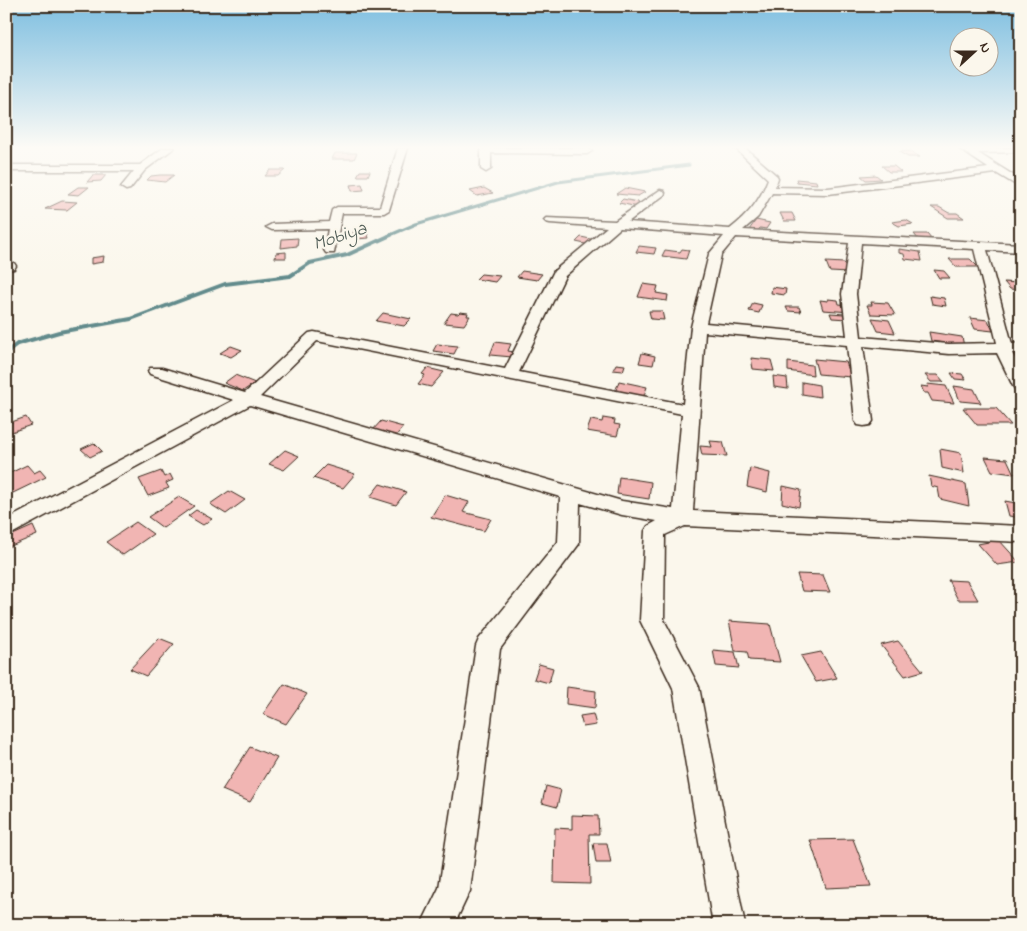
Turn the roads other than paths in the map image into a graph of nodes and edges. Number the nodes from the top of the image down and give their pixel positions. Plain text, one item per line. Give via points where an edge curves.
1 (390, 191) edge
2 (768, 191) edge
3 (660, 193) dead end
4 (550, 220) dead end
5 (334, 225) junction
6 (617, 225) junction
7 (272, 227) dead end
8 (733, 233) junction
9 (855, 240) junction
10 (980, 247) junction
11 (1021, 248) edge
12 (330, 250) dead end
13 (698, 327) junction
14 (856, 340) junction
15 (1002, 347) junction
16 (1021, 348) edge
17 (156, 371) dead end
18 (510, 375) junction
19 (1021, 386) edge
20 (248, 400) junction
21 (691, 411) junction
22 (864, 421) dead end
23 (570, 493) junction
24 (682, 518) junction
25 (6, 529) edge
26 (1021, 534) edge
27 (437, 925) edge
28 (729, 925) edge

1 - 5 street via 384,210 337,210
2 - 8 street via 754,215
3 - 6 street
4 - 6 street
5 - 7 street
5 - 12 street
6 - 8 street
6 - 18 street via 559,274
8 - 9 street
8 - 13 street via 715,254
9 - 10 street
9 - 14 street via 849,294
10 - 11 street
10 - 15 street via 1004,343
13 - 14 street
13 - 21 street
14 - 15 street via 950,349
14 - 22 street
15 - 16 street
15 - 19 street
17 - 20 street
18 - 20 street via 314,336
18 - 21 street
20 - 23 street
20 - 25 street
21 - 24 street
23 - 24 street via 622,508
23 - 27 street via 568,544 488,646 454,891
24 - 26 street
24 - 28 street via 655,531 652,620 686,687

